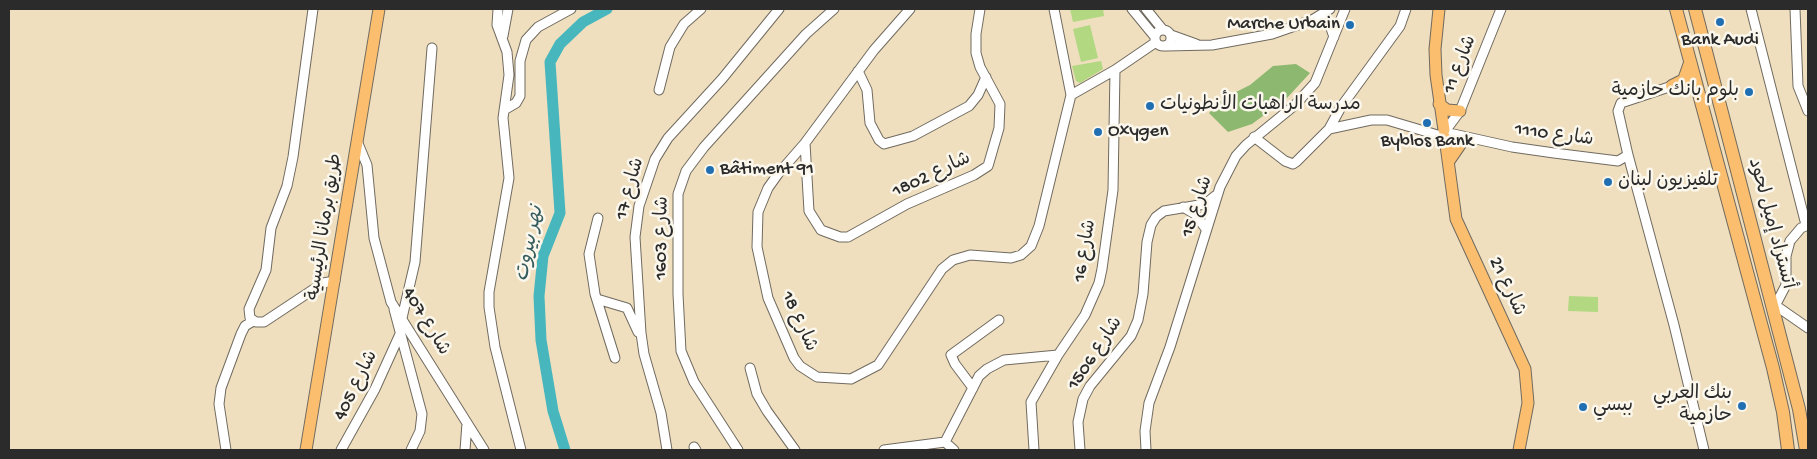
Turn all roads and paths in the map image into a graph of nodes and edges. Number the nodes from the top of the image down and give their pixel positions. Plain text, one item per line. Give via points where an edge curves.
1 (313, 9) edge
2 (380, 9) edge
3 (498, 9) edge
4 (508, 9) edge
5 (571, 9) edge
6 (701, 9) edge
7 (779, 9) edge
8 (834, 9) edge
9 (910, 9) edge
10 (980, 9) edge
11 (1054, 9) edge
12 (1132, 9) edge
13 (1146, 9) edge
14 (1330, 9) edge
15 (1345, 9) edge
16 (1406, 9) edge
17 (1439, 9) edge
18 (1501, 9) edge
19 (1676, 9) edge
20 (1694, 9) edge
21 (1752, 9) edge
22 (1795, 9) edge
23 (1312, 20) junction
24 (1167, 32) junction
25 (503, 36) junction
26 (1334, 37) junction
27 (1156, 39) junction
28 (1166, 46) junction
29 (1201, 46) junction
30 (432, 48) dead end
31 (1690, 63) junction
32 (1115, 70) junction
33 (858, 71) junction
34 (986, 77) junction
35 (1672, 86) junction
36 (659, 90) dead end
37 (1071, 95) junction
38 (1698, 96) junction
39 (1439, 104) junction
40 (504, 110) junction
41 (1808, 110) edge
42 (1460, 111) junction
43 (1329, 129) junction
44 (1445, 134) junction
45 (1254, 137) junction
46 (1474, 140) junction
47 (357, 141) junction
48 (1462, 142) junction
49 (805, 143) junction
50 (1628, 155) junction
51 (1449, 161) junction
52 (1220, 187) junction
53 (1182, 207) junction
54 (598, 218) dead end
55 (1807, 225) edge
56 (1206, 229) junction
57 (335, 281) junction
58 (597, 300) junction
59 (1773, 305) junction
60 (394, 308) junction
61 (402, 318) junction
62 (1000, 320) dead end
63 (253, 321) junction
64 (1808, 328) edge
65 (641, 333) junction
66 (400, 334) junction
67 (1058, 355) junction
68 (615, 358) dead end
69 (750, 368) dead end
70 (1773, 368) junction
71 (973, 388) junction
72 (468, 423) junction
73 (945, 442) junction
74 (226, 450) edge
75 (306, 450) edge
76 (341, 450) edge
77 (411, 450) edge
78 (465, 450) edge
79 (484, 450) edge
80 (521, 450) edge
81 (667, 450) edge
82 (738, 450) edge
83 (795, 450) edge
84 (884, 450) edge
85 (954, 450) edge
86 (1034, 450) edge
87 (1080, 450) edge
88 (1146, 450) edge
89 (1519, 450) edge
90 (1704, 450) edge
91 (1788, 450) edge
92 (1797, 450) edge
93 (1806, 450) edge

1 - 63 street via 293,157 287,186 271,228 266,270 249,309
2 - 47 main road, طريق برمانا الرئيسية
3 - 25 street via 497,24
4 - 25 street
5 - 40 street via 538,27 526,40 520,61 520,96 516,103
6 - 36 street via 684,24 670,47
7 - 65 street, شارع 17 via 722,79 675,129 655,159 635,223
8 - 82 street, شارع 1603 via 812,28 704,147 686,171 678,194 678,294 682,351 694,382
9 - 33 street, شارع 18
10 - 34 street, شارع 1802 via 976,53
11 - 37 street
12 - 27 street
13 - 24 street
14 - 23 street
15 - 26 street, شارع 15
16 - 43 street via 1400,26 1341,107
17 - 39 main road, شارع 21 via 1435,49
18 - 42 street, شارع 11
19 - 31 highway, أتستراد إميل لحود
20 - 59 highway, أتستراد إميل لحود
21 - 55 street
22 - 41 street via 1798,86
23 - 26 street via 1326,20
23 - 29 street via 1272,34
24 - 27 street via 1157,32
24 - 28 street via 1170,42
24 - 29 street
25 - 40 street via 509,75
26 - 45 street, شارع 15 via 1319,78 1307,93
27 - 28 street
27 - 32 street
28 - 29 street
30 - 61 street via 415,262
31 - 35 highway via 1684,80
31 - 38 highway, أتستراد إميل لحود
32 - 37 street
32 - 67 street, شارع 16 via 1113,190 1099,284 1085,315
33 - 34 street via 867,90 870,123 884,144 913,136 969,106
33 - 49 street, شارع 18
34 - 49 street, شارع 1802 via 1000,104 999,128 988,166 907,204 848,237 838,237 821,230 809,211
35 - 38 highway via 1682,87
35 - 50 street via 1621,103 1618,111
37 - 49 street, شارع 18 via 1039,226 1031,246 1022,255 1011,258 970,255 953,260 942,270 878,365 851,379 817,377 800,366 768,298 757,247 758,212 768,188
38 - 70 highway, أتستراد إميل لحود
39 - 42 main road via 1447,110
39 - 44 main road, شارع 21
40 - 80 street via 509,184 497,240 489,307 495,347
42 - 44 street, شارع 11
43 - 44 street via 1371,120 1388,120
43 - 45 street via 1293,164
44 - 46 street
44 - 48 street
44 - 51 main road, شارع 21
45 - 52 street, شارع 15 via 1236,156
46 - 48 street
46 - 50 street, شارع 1110 via 1618,161
47 - 57 main road, طريق برمانا الرئيسية
47 - 60 street, شارع 407 via 369,173 375,248
48 - 51 main road
50 - 90 street
51 - 89 main road, شارع 21 via 1456,219 1524,369 1528,403
52 - 53 street, شارع 1506 via 1208,203
52 - 56 street, شارع 15
53 - 56 street via 1195,214
53 - 87 street, شارع 1506 via 1164,211 1151,225 1138,320 1131,336 1083,399 1078,422
54 - 58 street via 589,254
55 - 59 street via 1790,240 1786,256 1786,285
56 - 88 street, شارع 15 via 1170,347 1148,403
57 - 63 street via 323,283 264,322
57 - 75 main road, طريق برمانا الرئيسية
58 - 65 street via 627,308 636,330
58 - 68 street
59 - 64 street
59 - 93 highway, أتستراد إميل لحود
60 - 61 street, شارع 407
60 - 66 street
61 - 72 street, شارع 407
62 - 71 street via 951,355
63 - 74 street via 241,334 221,388 219,404
65 - 81 street, شارع 17
66 - 76 street, شارع 405 via 375,389
66 - 77 street via 422,414 420,431
67 - 71 street via 1004,360 979,376
67 - 86 street, شارع 16 via 1031,402
69 - 83 street via 757,394
70 - 91 highway
70 - 92 highway
71 - 73 street
72 - 78 street
72 - 79 street, شارع 407
73 - 84 street
73 - 85 street

